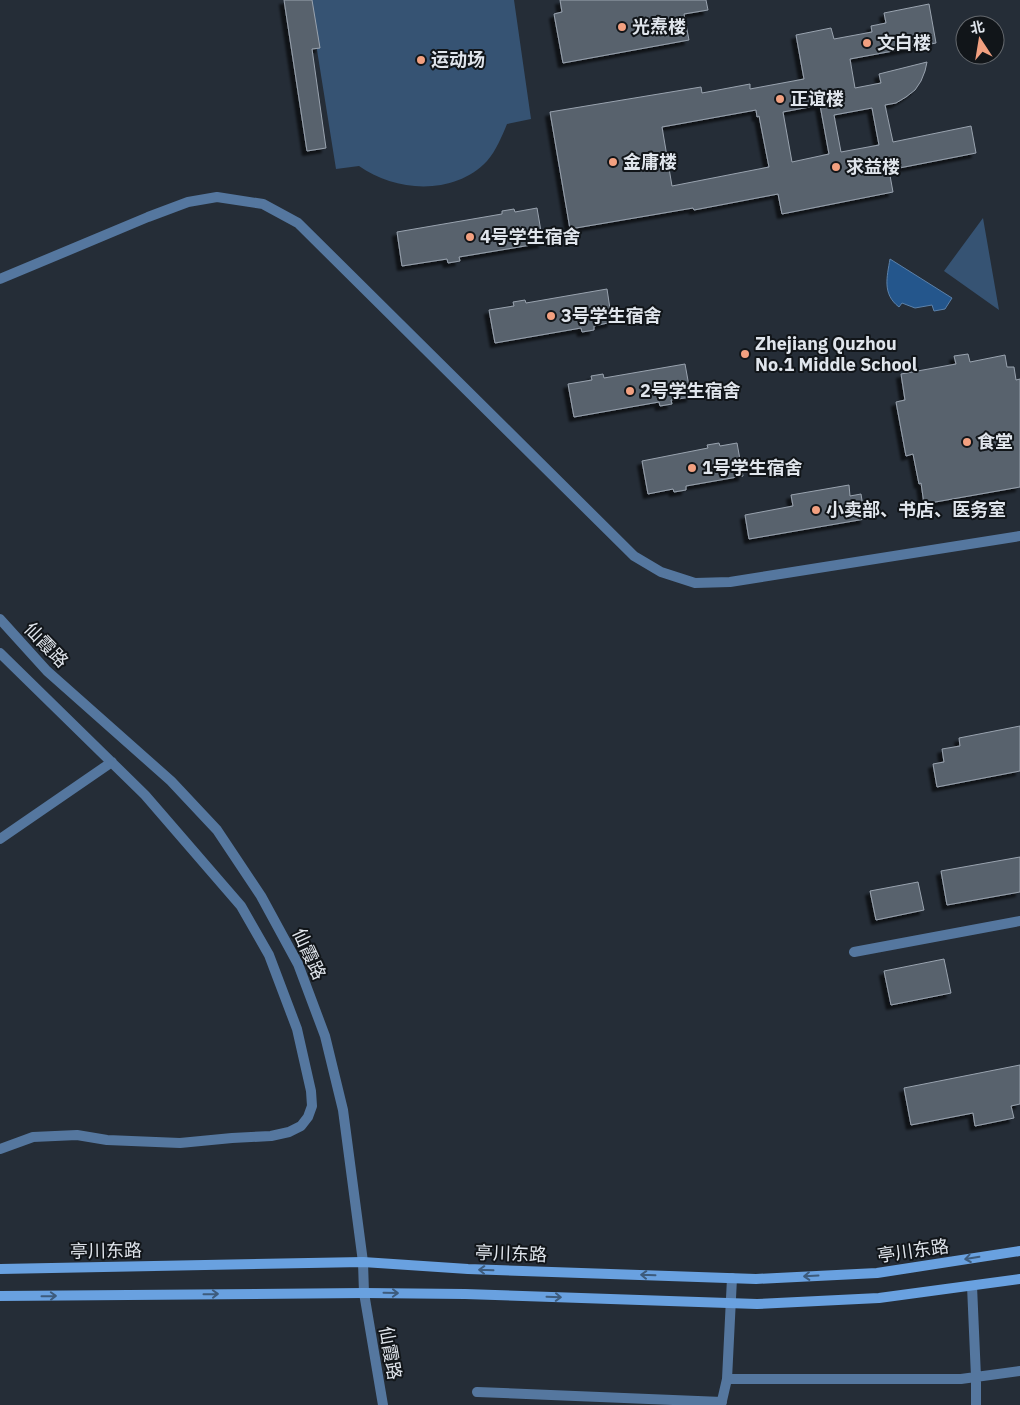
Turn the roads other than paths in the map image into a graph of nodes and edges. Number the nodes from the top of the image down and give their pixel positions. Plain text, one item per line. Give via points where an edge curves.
1 (0, 279) edge
2 (1020, 536) edge
3 (0, 619) edge
4 (0, 653) edge
5 (112, 762) junction
6 (0, 840) edge
7 (1020, 921) edge
8 (854, 952) dead end
9 (0, 1149) edge
10 (1020, 1251) edge
11 (364, 1262) junction
12 (0, 1269) edge
13 (732, 1278) junction
14 (1020, 1279) edge
15 (972, 1286) junction
16 (364, 1293) junction
17 (0, 1296) edge
18 (731, 1304) junction
19 (1020, 1371) edge
20 (976, 1377) junction
21 (728, 1380) junction
22 (477, 1392) dead end
23 (722, 1403) edge
24 (383, 1405) edge
25 (976, 1405) edge

1 - 2 street via 188,202 217,197 263,204 298,224 634,556 660,572 695,582 730,582
3 - 11 street, 仙霞路 via 47,671 171,781 216,830 261,896 298,964 325,1036 343,1110
4 - 5 street
5 - 6 street
5 - 9 street via 145,795 241,906 269,955 297,1029 312,1106 300,1126 271,1136 180,1143 107,1140 77,1135 33,1137
7 - 8 street
10 -> 13 main road, 亭川东路 via 877,1273
11 - 12 main road, 亭川东路
13 -> 11 main road, 亭川东路
11 - 16 street, 仙霞路
13 - 18 street
14 - 15 main road
15 - 18 main road via 879,1298
15 - 20 street
17 -> 16 main road
16 -> 18 main road
16 - 24 street, 仙霞路
18 - 21 street
19 - 20 street
20 - 21 street
20 - 25 street
21 - 23 street
22 - 23 street

